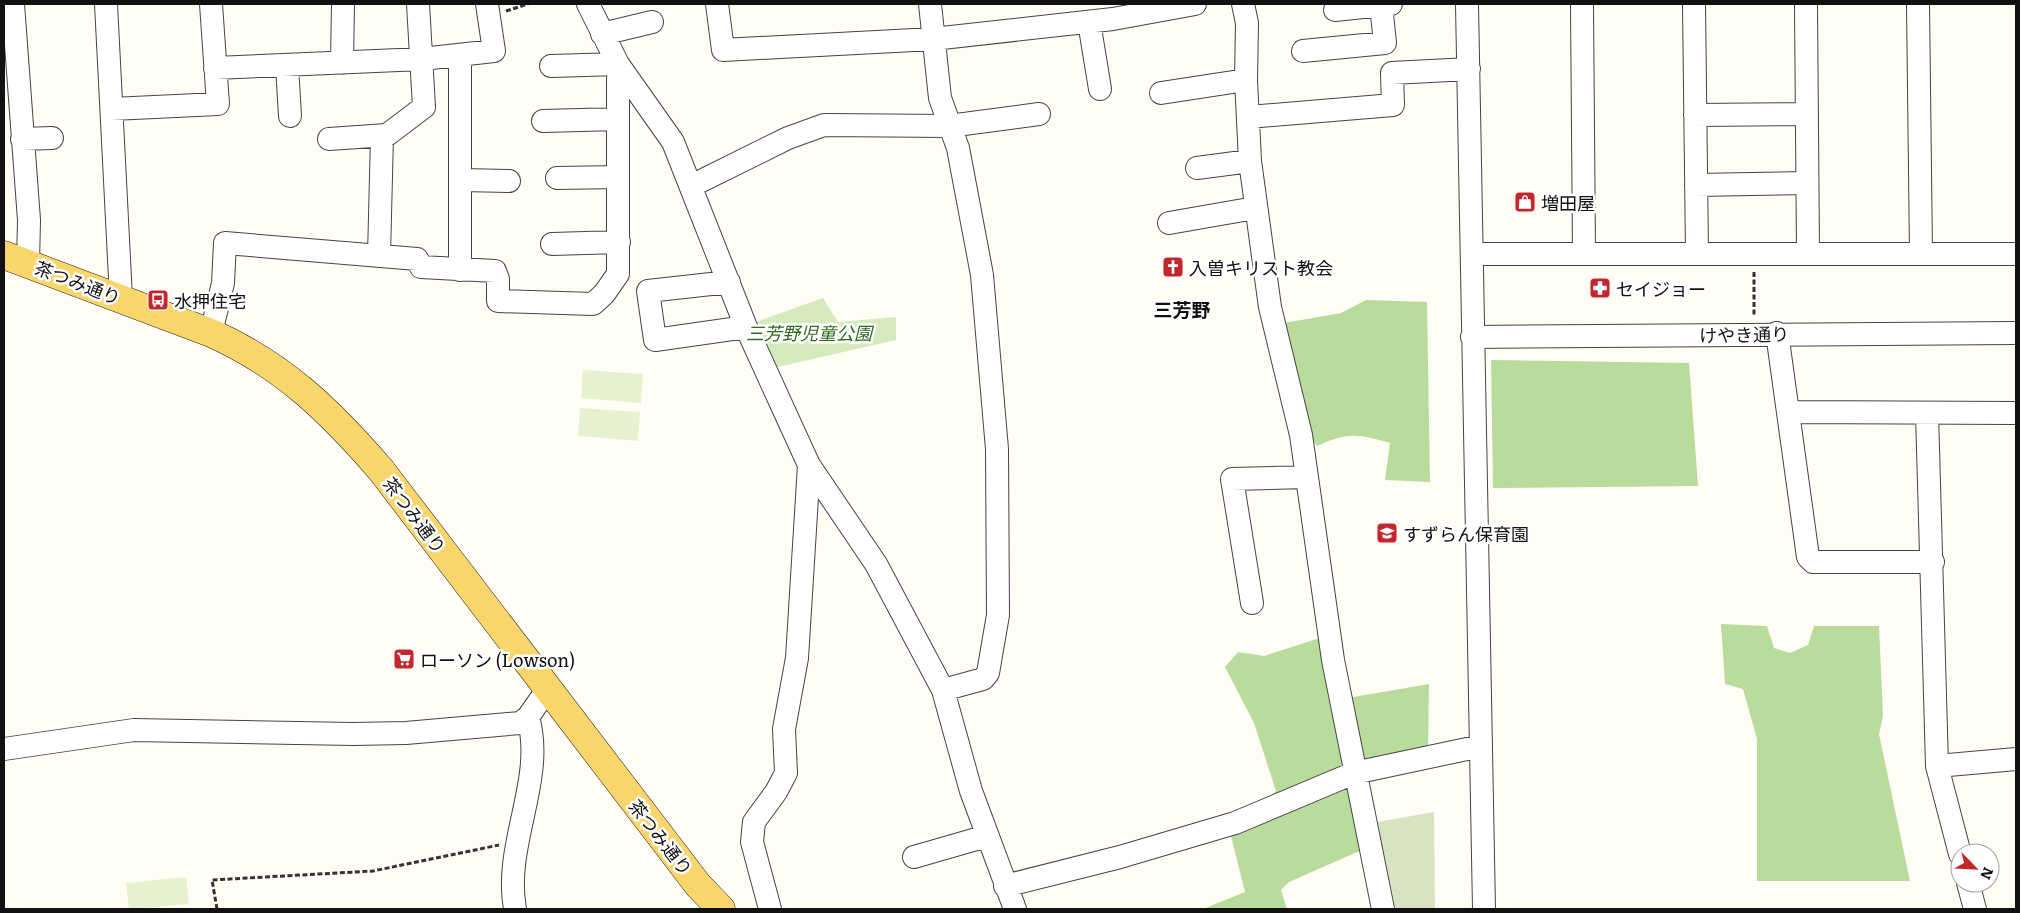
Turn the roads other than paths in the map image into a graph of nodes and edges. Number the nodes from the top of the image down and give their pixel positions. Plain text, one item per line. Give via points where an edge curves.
1 (13, 4) edge
2 (106, 4) edge
3 (211, 4) edge
4 (343, 4) edge
5 (418, 4) edge
6 (487, 4) edge
7 (588, 4) edge
8 (716, 4) edge
9 (930, 4) edge
10 (1194, 4) edge
11 (1244, 4) edge
12 (1386, 4) edge
13 (1467, 4) edge
14 (1582, 4) edge
15 (1694, 4) edge
16 (1806, 4) edge
17 (1918, 4) edge
18 (1335, 10) dead end
19 (652, 22) dead end
20 (1089, 22) junction
21 (9, 27) edge
22 (602, 34) junction
23 (933, 40) junction
24 (1303, 51) dead end
25 (460, 56) junction
26 (422, 58) junction
27 (342, 63) junction
28 (619, 65) junction
29 (287, 66) junction
30 (551, 66) dead end
31 (215, 68) junction
32 (1469, 69) junction
33 (11, 79) edge
34 (1246, 80) junction
35 (1100, 89) dead end
36 (1161, 93) dead end
37 (112, 110) junction
38 (1040, 114) dead end
39 (1806, 114) junction
40 (1695, 115) junction
41 (290, 116) dead end
42 (1249, 117) junction
43 (618, 119) junction
44 (544, 122) dead end
45 (949, 126) junction
46 (382, 136) junction
47 (52, 138) dead end
48 (22, 139) junction
49 (329, 139) dead end
50 (1250, 161) junction
51 (1197, 168) dead end
52 (618, 177) junction
53 (557, 178) dead end
54 (461, 180) junction
55 (509, 181) dead end
56 (1807, 183) junction
57 (1696, 185) junction
58 (692, 186) junction
59 (1256, 208) junction
60 (1169, 223) dead end
61 (619, 242) junction
62 (552, 244) dead end
63 (1472, 254) junction
64 (1584, 254) junction
65 (1696, 254) junction
66 (1808, 254) junction
67 (1921, 254) junction
68 (2016, 254) edge
69 (379, 256) junction
70 (16, 259) edge
71 (460, 270) junction
72 (729, 282) junction
73 (121, 298) junction
74 (746, 326) junction
75 (2016, 332) edge
76 (211, 333) junction
77 (1777, 333) junction
78 (1472, 337) junction
79 (1789, 412) junction
80 (1928, 412) junction
81 (2016, 413) edge
82 (809, 464) junction
83 (1306, 477) junction
84 (1932, 562) junction
85 (1252, 603) dead end
86 (547, 690) junction
87 (943, 690) junction
88 (528, 717) junction
89 (1481, 746) junction
90 (4, 750) edge
91 (2016, 759) edge
92 (1937, 766) junction
93 (1354, 773) junction
94 (987, 836) junction
95 (1957, 843) edge
96 (914, 857) dead end
97 (1005, 886) junction
98 (1971, 893) edge
99 (515, 909) edge
100 (721, 909) edge
101 (770, 909) edge
102 (1015, 909) edge
103 (1382, 909) edge
104 (1484, 909) edge
105 (1975, 909) edge

1 - 21 street
2 - 37 street
3 - 31 street
4 - 27 street
5 - 26 street
6 - 25 street via 494,51
7 - 22 street
8 - 23 street via 723,50
9 - 23 street
10 - 20 street
11 - 34 street
12 - 18 street
12 - 24 street via 1385,43
13 - 32 street
14 - 64 street
15 - 40 street
16 - 39 street
17 - 67 street
19 - 22 street
20 - 23 street
20 - 35 street
21 - 33 street
22 - 28 street
23 - 45 street via 940,98
25 - 26 street
25 - 54 street
26 - 27 street
26 - 46 street via 424,107 388,135
27 - 29 street
28 - 30 street
28 - 43 street
28 - 58 street via 673,142
29 - 31 street
29 - 41 street
31 - 37 street via 218,104
32 - 42 street via 1392,73 1392,105
32 - 63 street
33 - 48 street
34 - 36 street
34 - 42 street
37 - 73 street
38 - 45 street
39 - 40 street
39 - 56 street
40 - 57 street
42 - 50 street
43 - 44 street
43 - 52 street
45 - 58 street via 824,125 788,138
45 - 87 street via 958,148 982,275 996,448 998,615 988,673 982,679
46 - 49 street
46 - 69 street
47 - 48 street
48 - 70 street via 29,220
50 - 51 street
50 - 59 street
52 - 53 street
52 - 61 street
54 - 55 street
54 - 71 street
56 - 57 street
56 - 66 street
57 - 65 street
58 - 72 street
59 - 60 street
59 - 83 street via 1270,307 1301,435
61 - 62 street
61 - 71 street via 618,274 593,304 498,301 495,271
63 - 64 street
63 - 78 street
64 - 65 street
65 - 66 street
66 - 67 street
67 - 68 street
69 - 71 street via 417,259 421,267
69 - 76 street via 225,243 223,283
70 - 73 main road, 茶つみ通り
72 - 74 street
72 - 74 street via 648,291 655,340
73 - 76 main road, 茶つみ通り
74 - 82 street
75 - 77 street, けやき通り
76 - 86 main road, 茶つみ通り via 244,347 278,369 346,429 417,516
77 - 78 street, けやき通り
77 - 79 street
78 - 89 street
79 - 80 street
79 - 84 street via 1808,557 1813,562
80 - 81 street
80 - 84 street
82 - 87 street via 876,564
82 - 101 street via 797,658 784,729 786,773 754,822 752,832
83 - 85 street via 1232,479
83 - 93 street
84 - 92 street
86 - 88 street
86 - 100 main road, 茶つみ通り via 698,885
87 - 94 street
88 - 90 street via 520,723 406,733 134,730
88 - 99 street via 532,730 528,802 513,869
89 - 93 street
89 - 104 street
91 - 92 street
92 - 95 street
93 - 97 street via 1235,823
93 - 103 street
94 - 96 street
94 - 97 street
97 - 102 street
98 - 105 street

